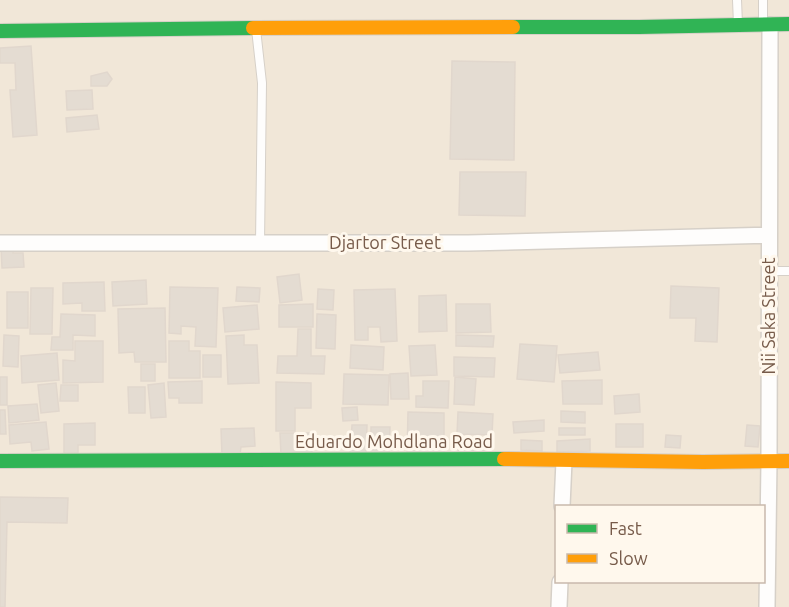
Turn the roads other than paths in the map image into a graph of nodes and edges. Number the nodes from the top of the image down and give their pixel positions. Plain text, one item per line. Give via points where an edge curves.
1 (737, 0) edge
2 (763, 0) edge
3 (789, 24) edge
4 (738, 25) junction
5 (766, 25) junction
6 (255, 28) junction
7 (0, 31) edge
8 (769, 235) junction
9 (0, 243) edge
10 (260, 243) junction
11 (769, 271) junction
12 (789, 271) edge
13 (564, 460) junction
14 (0, 461) edge
15 (789, 461) edge
16 (769, 462) junction
17 (562, 505) edge
18 (560, 583) edge
19 (559, 607) edge
20 (767, 607) edge

1 - 4 lane
2 - 5 lane
3 - 5 main road
4 - 5 main road
4 - 6 main road
5 - 8 street, Nii Saka Street
6 - 7 main road
6 - 10 lane via 261,83
8 - 10 street, Djartor Street via 468,243
8 - 11 street, Nii Saka Street
9 - 10 street, Djartor Street
11 - 12 lane
11 - 16 street, Nii Saka Street
13 - 14 main road, Eduardo Mohdlana Road
13 - 16 main road, Eduardo Mohdlana Road
13 - 17 street
15 - 16 main road, Eduardo Mohdlana Road
16 - 20 street, Nii Saka Street
18 - 19 street

